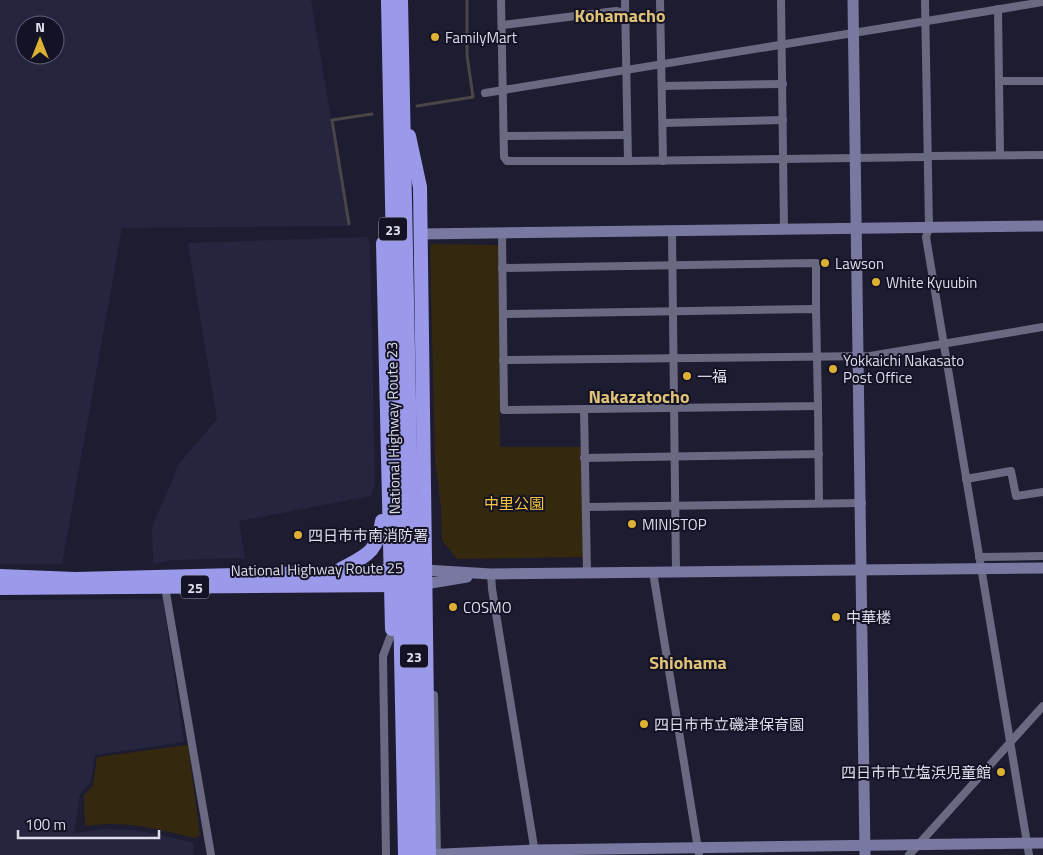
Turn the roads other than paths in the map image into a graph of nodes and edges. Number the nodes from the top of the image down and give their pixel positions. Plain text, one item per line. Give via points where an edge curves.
1 (388, 0) edge
2 (401, 0) edge
3 (501, 0) edge
4 (625, 0) edge
5 (660, 0) edge
6 (781, 0) edge
7 (853, 0) edge
8 (925, 0) edge
9 (1038, 2) edge
10 (998, 9) junction
11 (625, 13) junction
12 (925, 21) junction
13 (503, 25) junction
14 (853, 32) junction
15 (782, 43) junction
16 (662, 63) junction
17 (626, 69) junction
18 (1043, 80) edge
19 (999, 81) junction
20 (783, 84) junction
21 (662, 86) junction
22 (503, 89) junction
23 (484, 93) dead end
24 (396, 102) junction
25 (783, 120) junction
26 (663, 122) junction
27 (627, 135) junction
28 (505, 136) junction
29 (1000, 155) junction
30 (1043, 155) edge
31 (928, 156) junction
32 (856, 157) junction
33 (784, 158) junction
34 (628, 161) junction
35 (663, 161) junction
36 (1043, 226) edge
37 (857, 228) junction
38 (929, 228) junction
39 (784, 230) junction
40 (672, 232) junction
41 (420, 234) junction
42 (502, 234) junction
43 (672, 266) junction
44 (502, 268) junction
45 (816, 309) junction
46 (673, 311) junction
47 (503, 314) junction
48 (1043, 327) edge
49 (942, 343) junction
50 (818, 356) junction
51 (859, 356) junction
52 (674, 358) junction
53 (504, 360) junction
54 (818, 406) junction
55 (674, 408) junction
56 (584, 410) junction
57 (819, 454) junction
58 (675, 457) junction
59 (404, 458) junction
60 (584, 458) junction
61 (966, 478) junction
62 (1043, 492) edge
63 (819, 503) junction
64 (862, 503) junction
65 (388, 506) junction
66 (676, 506) junction
67 (586, 507) junction
68 (1043, 556) edge
69 (979, 557) junction
70 (1043, 568) edge
71 (986, 569) junction
72 (338, 571) junction
73 (390, 571) junction
74 (862, 571) junction
75 (653, 572) junction
76 (676, 572) junction
77 (586, 573) junction
78 (491, 574) junction
79 (0, 576) edge
80 (425, 577) junction
81 (390, 586) junction
82 (165, 587) junction
83 (0, 588) edge
84 (392, 632) junction
85 (424, 636) junction
86 (1043, 706) edge
87 (1012, 742) junction
88 (1043, 843) edge
89 (919, 844) junction
90 (1028, 849) edge
91 (865, 850) edge
92 (699, 851) edge
93 (535, 852) edge
94 (211, 855) edge
95 (386, 855) edge
96 (396, 855) edge
97 (405, 855) edge
98 (412, 855) edge
99 (418, 855) edge
100 (434, 855) edge
101 (908, 855) edge

1 - 24 highway, National Highway Route 23 / 23
2 - 24 highway, National Highway Route 23 / 23
3 - 13 street
4 - 11 street
5 - 16 street
6 - 15 street
7 - 14 street
8 - 12 street
9 - 10 street
10 - 12 street
10 - 19 street
11 - 13 street via 616,11
11 - 17 street
12 - 14 street
12 - 31 street
13 - 22 street
14 - 15 street
14 - 32 street
15 - 16 street
15 - 20 street
16 - 17 street
16 - 21 street
17 - 22 street
17 - 27 street
18 - 19 street
19 - 29 street
20 - 21 street
20 - 25 street
21 - 26 street
22 - 23 street
22 - 28 street
24 - 41 highway via 420,187
24 - 59 highway, National Highway Route 23 / 23
24 - 65 highway via 383,234
25 - 26 street
25 - 33 street
26 - 35 street
27 - 28 street
27 - 34 street
28 - 34 street via 504,157 507,161
29 - 30 street
29 - 31 street
31 - 32 street
31 - 38 street
32 - 33 street
32 - 37 street
33 - 35 street
33 - 39 street
34 - 35 street
36 - 38 street
37 - 38 street
37 - 39 street
37 - 51 street
38 - 49 street via 926,237
39 - 40 street
40 - 42 street
40 - 43 street
41 - 42 street
41 - 80 highway
42 - 44 street
43 - 44 street
43 - 45 street via 816,263
43 - 46 street
44 - 47 street
45 - 46 street
45 - 50 street
46 - 47 street
46 - 52 street
47 - 53 street
48 - 49 street
49 - 51 street
49 - 61 street
50 - 51 street
50 - 52 street
50 - 54 street
51 - 64 street
52 - 53 street
52 - 55 street
53 - 56 street via 504,410
54 - 55 street
54 - 57 street
55 - 56 street
55 - 58 street
56 - 60 street
57 - 58 street
57 - 63 street
58 - 60 street
58 - 66 street
59 - 97 highway, National Highway Route 23 / 23
59 - 99 highway, National Highway Route 23 / 23
60 - 67 street
61 - 62 street via 1011,471 1016,496
61 - 69 street
63 - 64 street
63 - 66 street
64 - 74 street
65 - 72 highway via 380,538 373,550
65 - 73 highway
66 - 67 street
66 - 76 street
67 - 77 street
68 - 69 street
69 - 71 street
70 - 71 street
71 - 74 street
71 - 87 street
72 - 73 highway, National Highway Route 25 / 25
72 - 79 highway, National Highway Route 25 / 25 via 75,579
73 - 80 highway, National Highway Route 25 / 25
73 - 81 highway
74 - 76 street
74 - 91 street
75 - 76 street
75 - 77 street
75 - 92 street
77 - 78 street
78 - 80 street
78 - 93 street
80 - 81 highway, National Highway Route 25 / 25
80 - 85 highway
81 - 82 highway, National Highway Route 25 / 25
81 - 84 highway, 23
82 - 83 highway, National Highway Route 25 / 25
82 - 94 street
84 - 95 street via 383,656
84 - 96 highway, 23
85 - 100 highway via 428,815
85 - 100 street via 433,655
86 - 87 street
87 - 89 street
87 - 90 street
88 - 90 street
89 - 90 street
89 - 91 street
89 - 101 street
91 - 92 street
92 - 93 street
93 - 100 street
98 - 100 street

